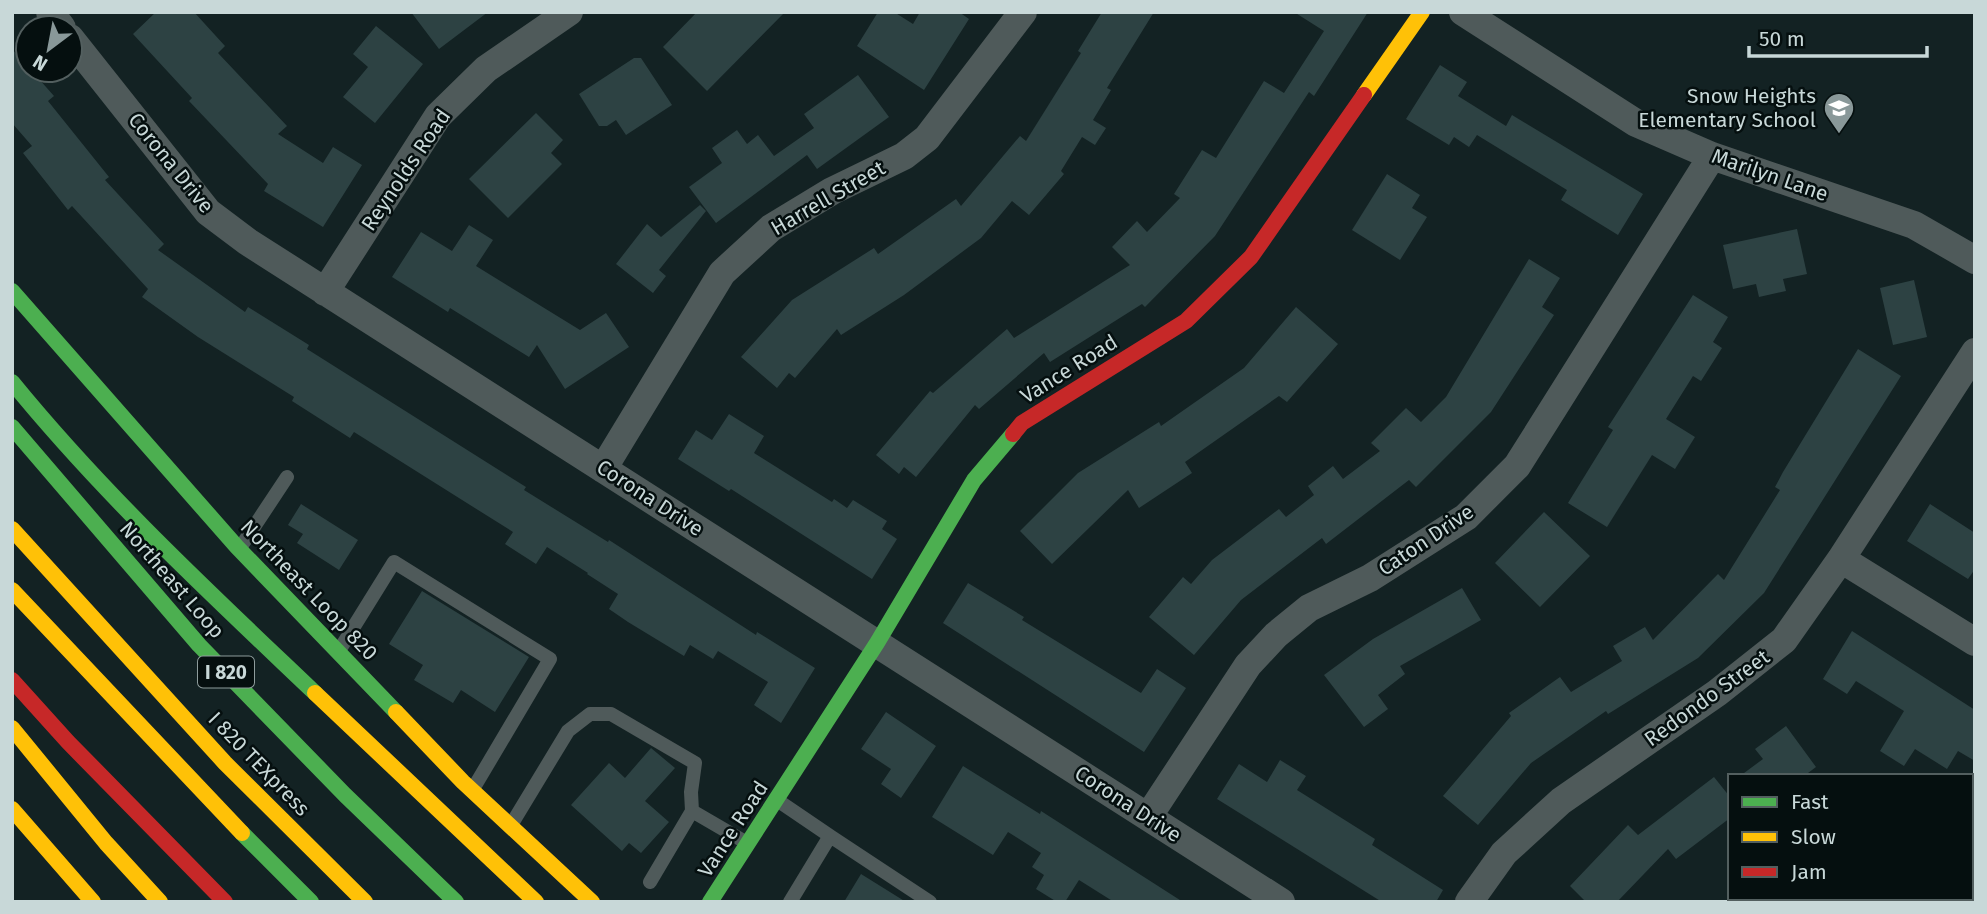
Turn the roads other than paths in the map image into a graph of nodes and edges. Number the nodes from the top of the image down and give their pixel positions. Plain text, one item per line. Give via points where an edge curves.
1 (569, 12) edge
2 (1023, 12) edge
3 (1422, 12) edge
4 (1463, 12) edge
5 (84, 52) edge
6 (1712, 156) junction
7 (1975, 260) edge
8 (12, 291) edge
9 (325, 292) junction
10 (1975, 352) edge
11 (12, 382) edge
12 (12, 427) edge
13 (604, 469) junction
14 (287, 477) dead end
15 (12, 529) edge
16 (240, 550) junction
17 (1842, 559) junction
18 (12, 590) edge
19 (1975, 642) edge
20 (877, 643) junction
21 (338, 652) junction
22 (12, 681) edge
23 (12, 728) edge
24 (472, 790) junction
25 (777, 800) junction
26 (12, 809) edge
27 (692, 811) junction
28 (1148, 817) junction
29 (510, 826) junction
30 (830, 836) junction
31 (749, 844) junction
32 (650, 881) dead end
33 (93, 902) edge
34 (160, 902) edge
35 (225, 902) edge
36 (311, 902) edge
37 (365, 902) edge
38 (456, 902) edge
39 (536, 902) edge
40 (592, 902) edge
41 (710, 902) edge
42 (790, 902) edge
43 (930, 902) edge
44 (1281, 902) edge
45 (1469, 902) edge

1 - 9 street, Reynolds Road via 486,69 438,116
2 - 13 street, Harrell Street via 928,138 904,156 771,228 722,273
3 - 20 main road, Vance Road via 1251,257 1216,294 1186,321 1022,423 974,480
4 - 6 street, Marilyn Lane via 1636,123
5 - 9 street, Corona Drive via 208,212
6 - 7 street, Marilyn Lane via 1914,225
6 - 28 street, Caton Drive via 1517,466 1466,517 1370,578 1309,608 1276,635 1248,665
8 - 16 main road, Northeast Loop 820
9 - 13 street, Corona Drive
10 - 17 street, Redondo Street
11 - 39 main road via 56,436 144,528
12 - 38 main road, Northeast Loop / I 820 via 199,645
13 - 20 street, Corona Drive
14 - 16 lane
15 - 37 main road, I 820 TEXpress via 225,763
16 - 21 main road, Northeast Loop 820
17 - 19 street
17 - 45 street, Redondo Street via 1784,640 1717,694 1562,801 1504,853
18 - 36 main road
20 - 25 main road, Vance Road
20 - 28 street, Corona Drive
21 - 24 main road, Northeast Loop 820
21 - 24 lane via 394,562 550,659
22 - 35 main road
23 - 34 main road
24 - 29 main road, Northeast Loop 820
25 - 30 lane
25 - 31 main road, Vance Road
26 - 33 main road
27 - 29 lane via 695,763 611,713 590,714 568,730
27 - 31 lane
27 - 32 lane
28 - 44 street, Corona Drive
29 - 40 main road, Northeast Loop 820
30 - 42 lane
30 - 43 lane
31 - 41 main road, Vance Road

